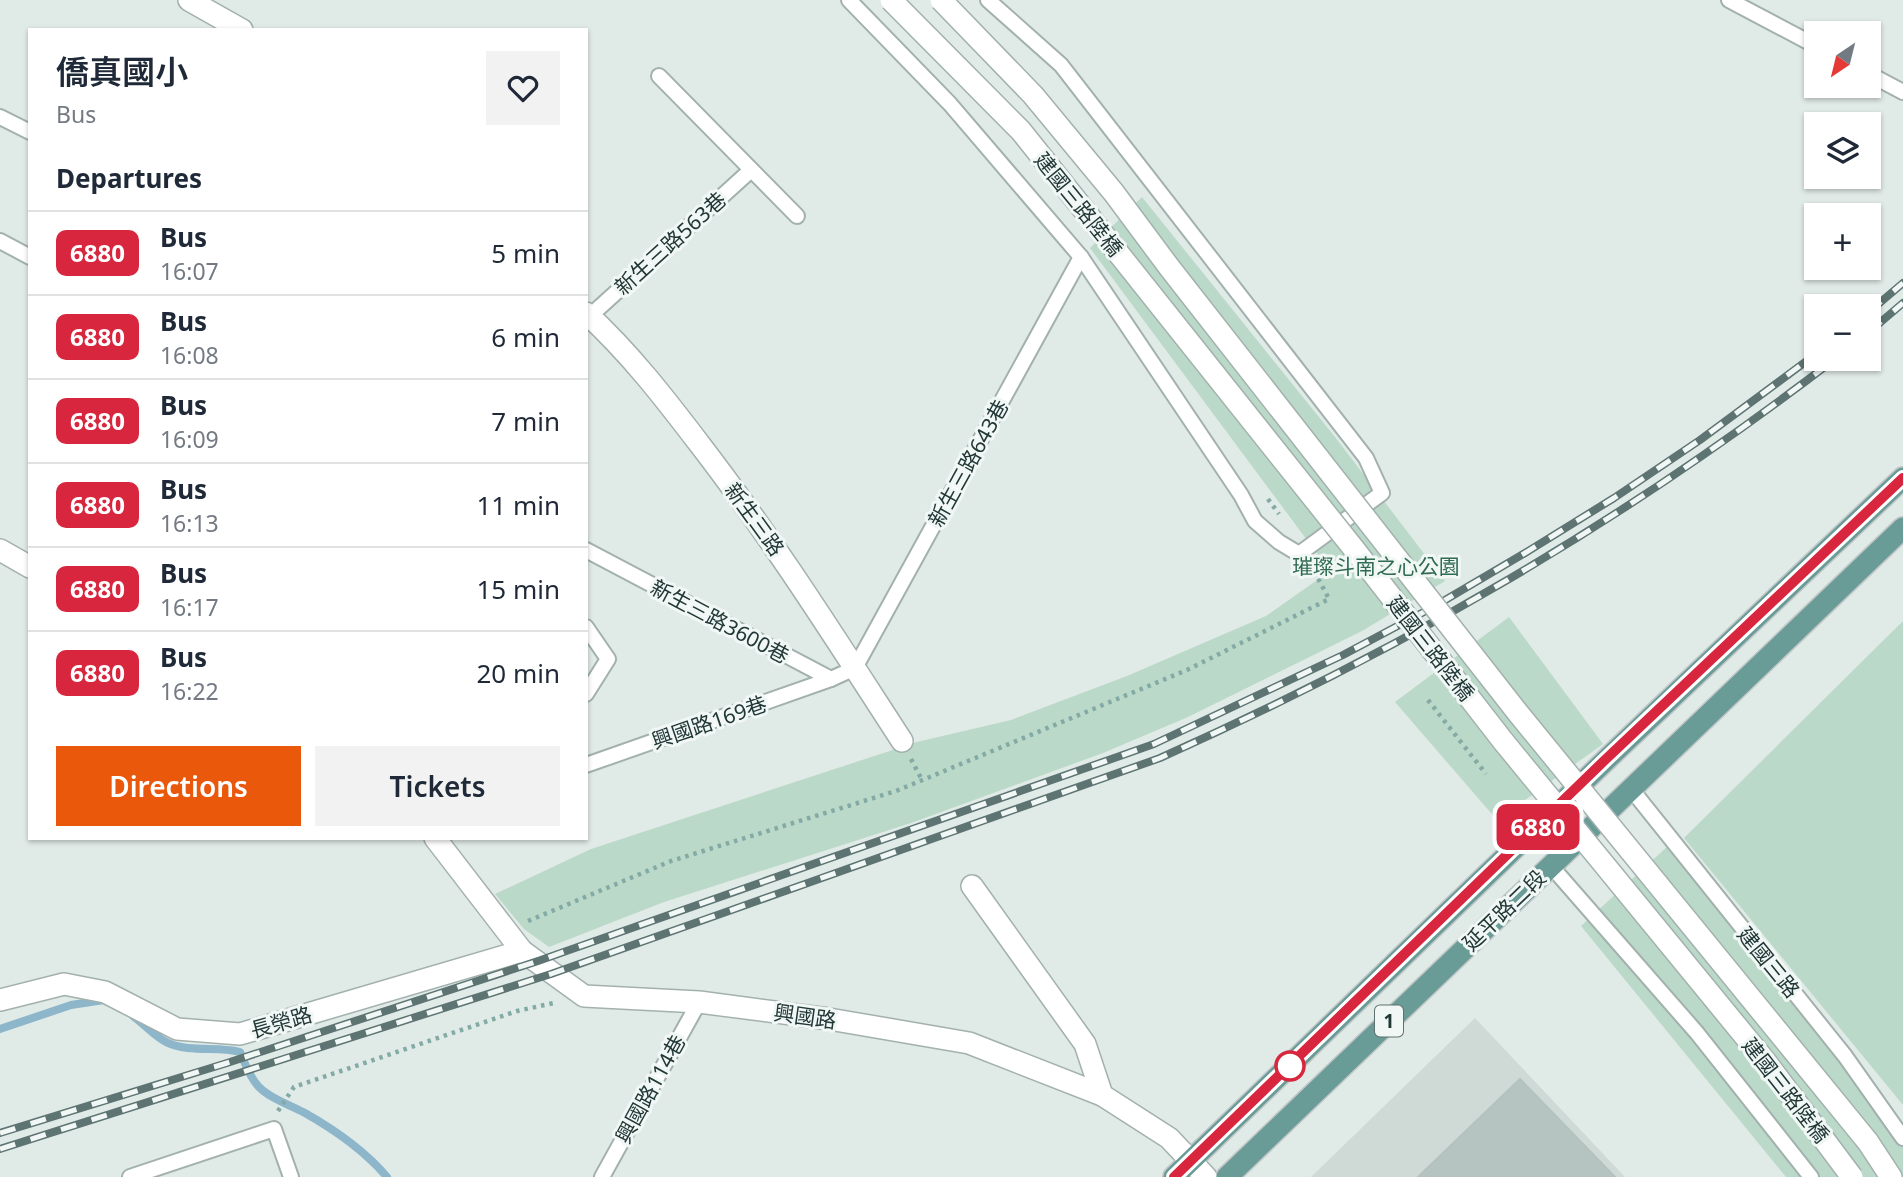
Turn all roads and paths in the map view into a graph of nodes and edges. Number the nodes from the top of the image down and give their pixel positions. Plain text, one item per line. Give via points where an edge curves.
1 (189, 0) edge
2 (849, 0) edge
3 (891, 0) edge
4 (941, 0) edge
5 (988, 0) edge
6 (1729, 0) edge
7 (238, 28) edge
8 (1804, 40) edge
9 (659, 76) dead end
10 (1881, 80) edge
11 (1903, 92) edge
12 (0, 117) edge
13 (28, 131) edge
14 (751, 170) junction
15 (797, 216) dead end
16 (0, 242) edge
17 (28, 256) edge
18 (1081, 257) junction
19 (588, 314) edge
20 (1903, 478) edge
21 (1903, 528) edge
22 (0, 550) edge
23 (588, 551) edge
24 (1303, 551) junction
25 (28, 566) edge
26 (588, 630) edge
27 (855, 668) junction
28 (831, 679) junction
29 (588, 691) edge
30 (1427, 700) dead end
31 (901, 741) dead end
32 (588, 764) edge
33 (1486, 774) dead end
34 (1632, 790) junction
35 (437, 840) edge
36 (1550, 866) junction
37 (972, 886) dead end
38 (506, 930) junction
39 (522, 951) junction
40 (584, 996) junction
41 (0, 1000) edge
42 (699, 1002) junction
43 (1102, 1094) junction
44 (274, 1129) junction
45 (1903, 1138) edge
46 (1191, 1160) junction
47 (130, 1177) edge
48 (291, 1177) edge
49 (602, 1177) edge
50 (1174, 1177) edge
51 (1206, 1177) edge
52 (1227, 1177) edge
53 (1811, 1177) edge
54 (1853, 1177) edge
55 (1891, 1177) edge

1 - 7 street
2 - 18 lane via 950,104
3 - 54 street, 建國三路陸橋, bridge via 1021,131 1503,741 1766,1062
4 - 55 street, 建國三路陸橋, bridge via 1032,95 1114,193 1518,713 1868,1142
5 - 24 lane via 1061,65 1366,458 1382,493
6 - 8 lane
9 - 14 lane
10 - 11 lane
12 - 13 lane
14 - 15 lane
14 - 19 lane, 新生三路563巷
16 - 17 lane
18 - 24 lane via 1255,520 1279,542 1299,554
18 - 27 lane, 新生三路643巷
19 - 27 street, 新生三路 via 661,393 727,480
20 - 46 main road, 延平路二段 / 1
21 - 34 main road, 延平路二段 / 1
22 - 25 street
23 - 28 lane, 新生三路3600巷
24 - 38 path via 1329,598 1187,670 896,791 671,862
26 - 29 lane via 608,659
27 - 28 lane
27 - 31 street, 新生三路
28 - 32 lane, 興國路169巷
30 - 33 path
34 - 36 main road, 延平路二段 / 1
34 - 45 lane, 建國三路 via 1845,1056
35 - 38 street
36 - 52 main road, 延平路二段 / 1
36 - 53 lane via 1697,1033
37 - 43 street via 1085,1044
38 - 39 street
39 - 40 street
39 - 41 street, 長榮路 via 240,1034 177,1029 105,992 64,984
40 - 42 street, 興國路
40 - 44 path via 517,1011 294,1087 279,1108
42 - 43 street, 興國路 via 969,1043
42 - 49 lane, 興國路114巷
43 - 46 street, 興國路 via 1169,1138
44 - 47 lane
44 - 48 lane
46 - 50 main road, 延平路二段 / 1
46 - 51 street, 興國路

